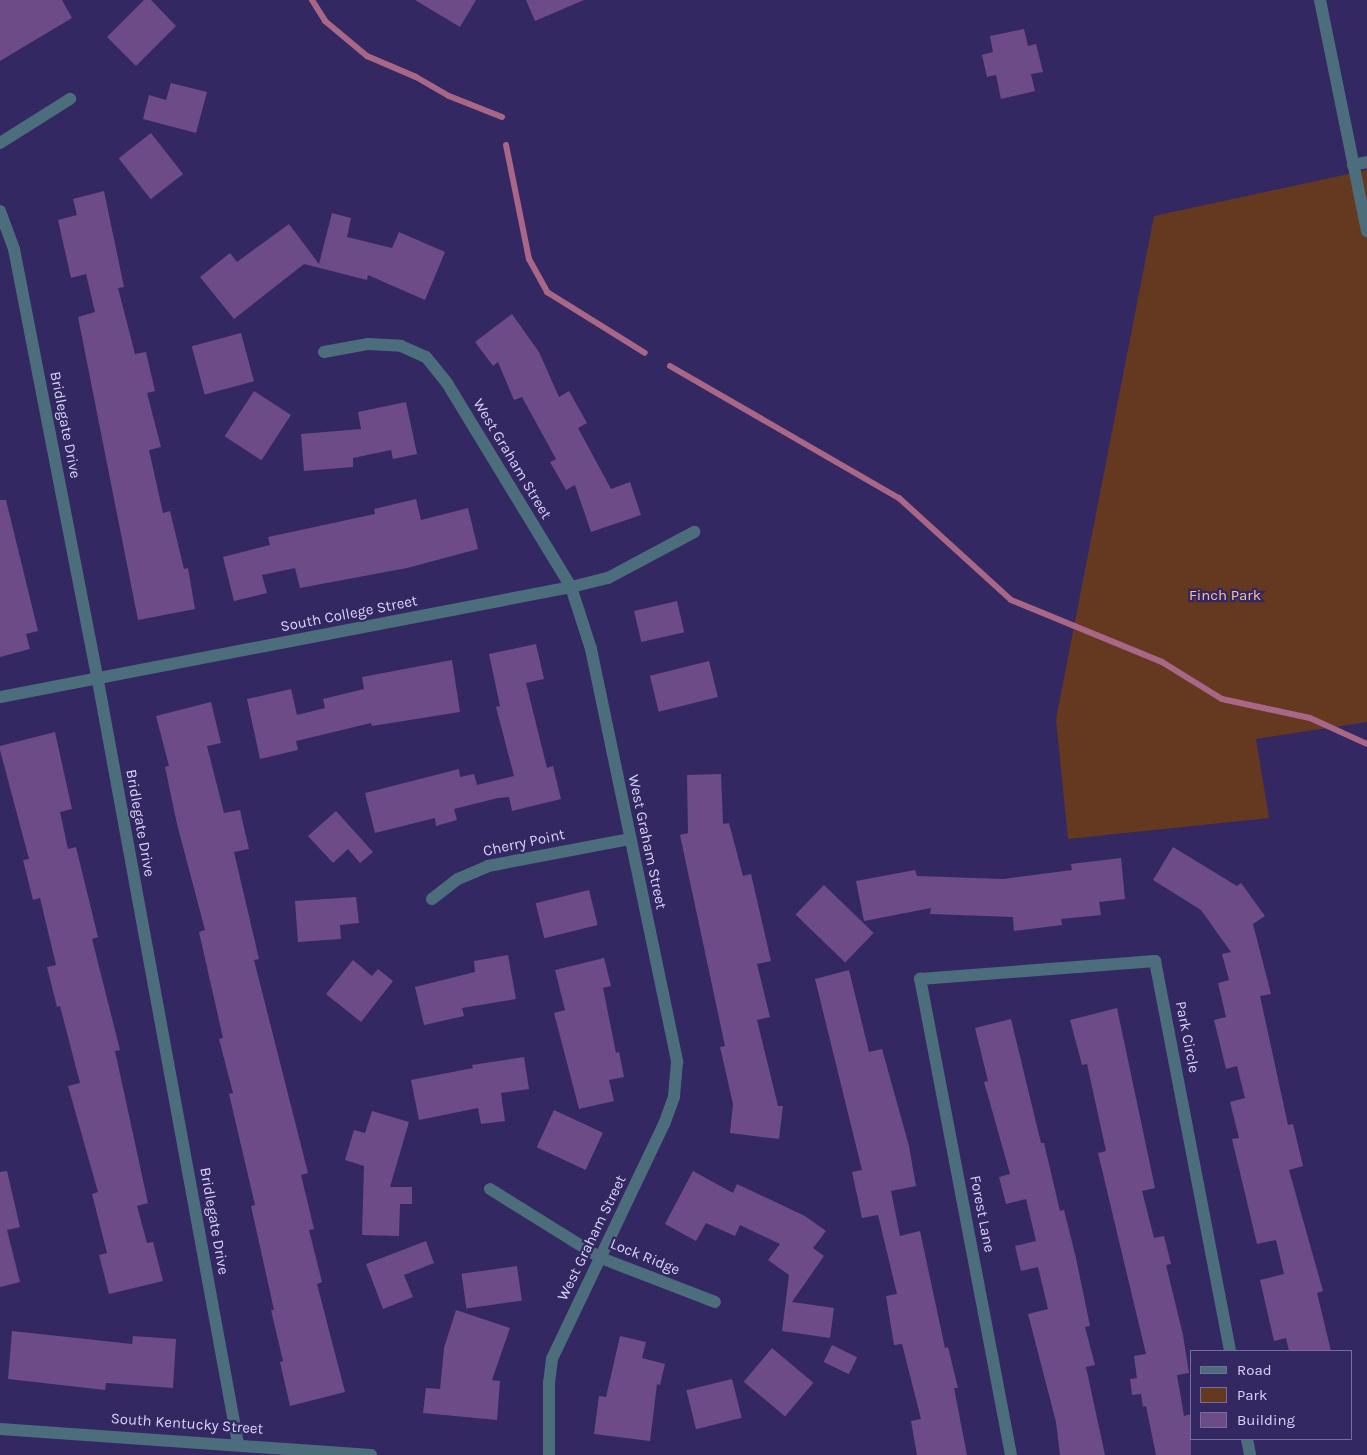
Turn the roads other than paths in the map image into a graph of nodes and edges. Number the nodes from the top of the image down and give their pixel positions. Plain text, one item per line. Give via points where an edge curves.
1 (1320, 0) edge
2 (70, 99) dead end
3 (0, 144) edge
4 (1367, 162) edge
5 (1353, 165) junction
6 (0, 211) edge
7 (1367, 231) edge
8 (324, 352) dead end
9 (694, 532) dead end
10 (571, 587) junction
11 (98, 681) junction
12 (0, 698) edge
13 (630, 839) junction
14 (432, 899) dead end
15 (920, 979) joint
16 (490, 1188) dead end
17 (601, 1258) junction
18 (715, 1302) dead end
19 (1230, 1350) edge
20 (0, 1429) edge
21 (1247, 1440) edge
22 (238, 1444) junction
23 (371, 1455) edge
24 (549, 1455) edge
25 (1011, 1455) edge
26 (1250, 1455) edge

1 - 5 street
2 - 3 street
4 - 5 street
5 - 7 street
6 - 11 street, Bridlegate Drive via 14,249
8 - 10 street, West Graham Street via 368,344 401,346 426,357 447,383
9 - 10 street, South College Street via 608,578
10 - 11 street, South College Street
10 - 13 street, West Graham Street via 591,649
11 - 12 street, South College Street
11 - 22 street, Bridlegate Drive
13 - 14 street, Cherry Point via 488,866 458,879
13 - 17 street, West Graham Street via 677,1062 674,1097 664,1124
15 - 19 street, Park Circle via 1155,961
15 - 25 street, Forest Lane
16 - 17 street, Lock Ridge
17 - 18 street, Lock Ridge
17 - 24 street, West Graham Street via 552,1359 548,1382
20 - 22 street, South Kentucky Street
21 - 26 street
22 - 23 street, South Kentucky Street

